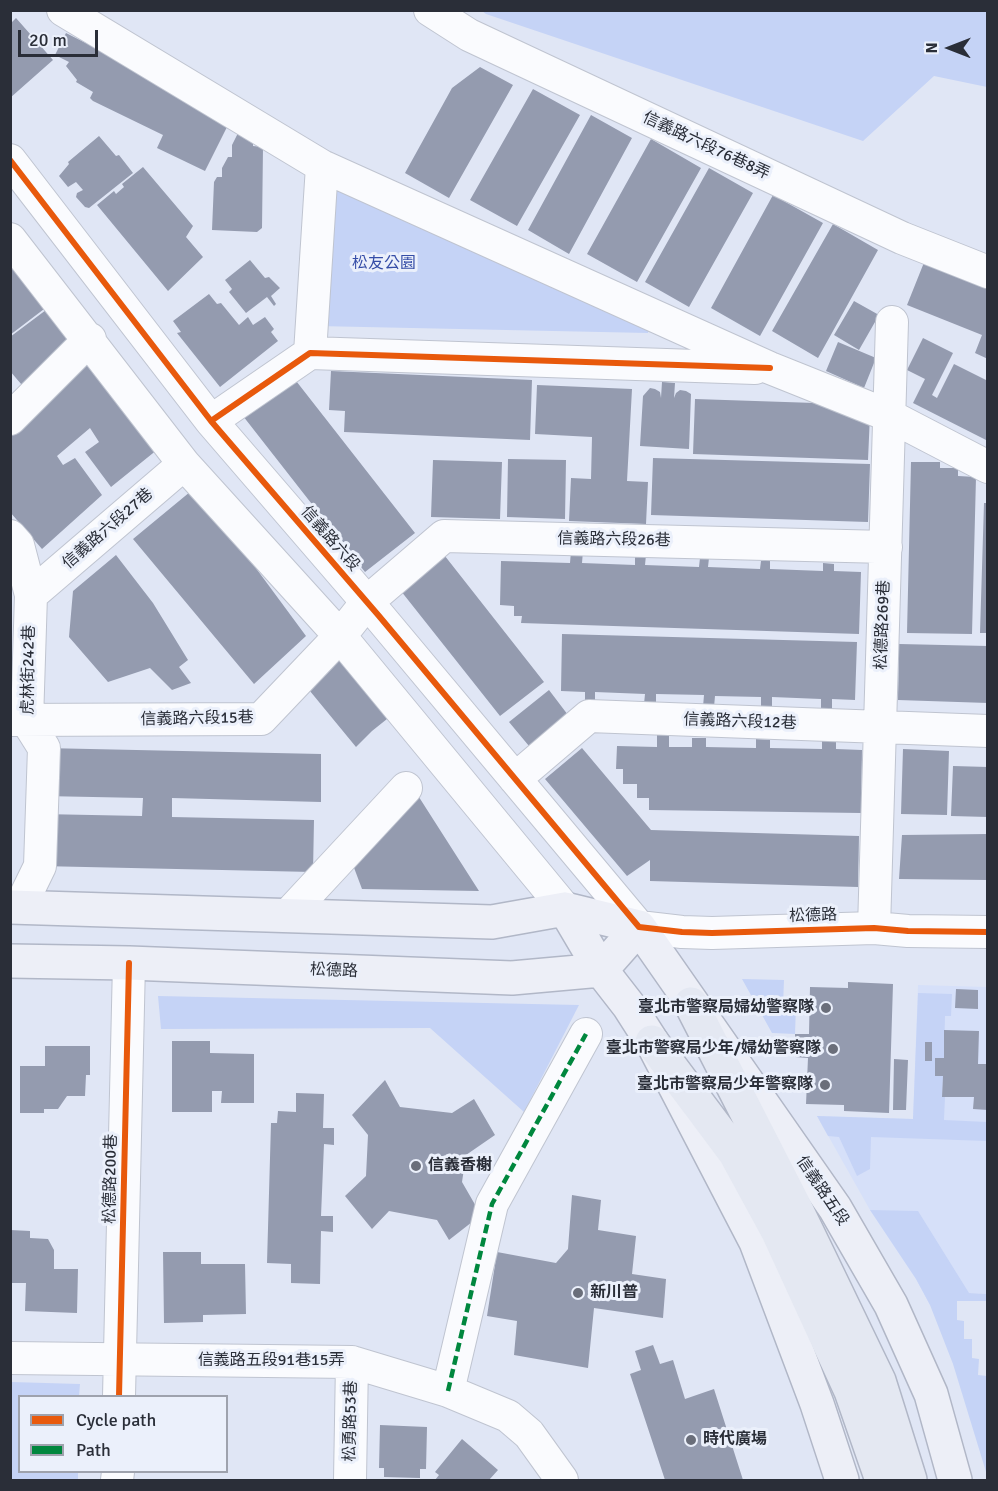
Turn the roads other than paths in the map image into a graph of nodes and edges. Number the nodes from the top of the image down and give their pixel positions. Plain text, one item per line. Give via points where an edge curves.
1 (63, 10) edge
2 (430, 10) edge
3 (10, 160) edge
4 (322, 166) junction
5 (10, 239) edge
6 (987, 272) edge
7 (892, 322) dead end
8 (90, 339) junction
9 (310, 353) junction
10 (770, 368) junction
11 (890, 416) junction
12 (10, 418) edge
13 (211, 421) junction
14 (184, 464) junction
15 (987, 467) edge
16 (10, 536) edge
17 (886, 547) junction
18 (31, 595) junction
19 (366, 602) junction
20 (340, 636) junction
21 (19, 720) edge
22 (879, 728) junction
23 (987, 731) edge
24 (515, 779) junction
25 (405, 789) dead end
26 (15, 908) edge
27 (565, 909) junction
28 (287, 916) junction
29 (639, 927) junction
30 (874, 928) junction
31 (987, 932) edge
32 (10, 961) edge
33 (129, 963) junction
34 (601, 970) junction
35 (691, 1004) junction
36 (586, 1034) dead end
37 (652, 1042) junction
38 (10, 1358) edge
39 (120, 1360) junction
40 (352, 1362) junction
41 (448, 1391) junction
42 (119, 1395) edge
43 (350, 1480) edge
44 (562, 1480) edge
45 (842, 1480) edge
46 (882, 1480) edge
47 (910, 1480) edge
48 (956, 1480) edge

1 - 4 street
2 - 6 street, 信義路六段76巷8弄 via 470,35 902,238
3 - 13 street, 信義路六段
4 - 9 street
4 - 10 street
5 - 8 street
7 - 11 street, 松德路269巷
8 - 12 street
8 - 14 street
9 - 10 street
9 - 13 street
10 - 11 street
11 - 15 street
11 - 17 street, 松德路269巷
13 - 19 street, 信義路六段
14 - 18 street, 信義路六段27巷
14 - 20 street
16 - 18 street, 虎林街242巷 via 18,545
17 - 19 street, 信義路六段26巷 via 444,536
17 - 22 street, 松德路269巷
18 - 21 street, 虎林街242巷
19 - 20 street, 信義路六段15巷
19 - 24 street, 信義路六段
20 - 21 street, 信義路六段15巷 via 261,719
20 - 27 street
21 - 26 street, 虎林街242巷 via 44,748 43,796 40,866
22 - 23 street, 信義路六段12巷
22 - 24 street, 信義路六段12巷 via 589,716
22 - 30 street, 松德路269巷
24 - 29 street, 信義路六段
25 - 28 street
26 - 28 main road, 松德路
27 - 28 main road, 松德路 via 492,922
27 - 29 main road, 松德路
27 - 34 main road
29 - 30 street, 松德路 via 712,933
29 - 34 main road
29 - 35 main road, 信義路五段
30 - 31 street, 松德路
32 - 33 main road, 松德路
33 - 34 main road, 松德路 via 512,978
33 - 39 street, 松德路200巷
34 - 37 main road
35 - 47 highway via 879,1381
35 - 48 main road, 信義路五段 via 835,1208 891,1305 931,1394
36 - 41 street via 492,1204
37 - 45 main road via 756,1242
37 - 46 highway via 735,1153 778,1232 851,1391
38 - 39 street, 信義路五段91巷15弄
39 - 40 street, 信義路五段91巷15弄
39 - 42 street, 松德路200巷
40 - 41 street, 信義路五段91巷15弄
40 - 43 street, 松勇路53巷
41 - 44 street, 信義路五段91巷15弄 via 508,1416 529,1434

